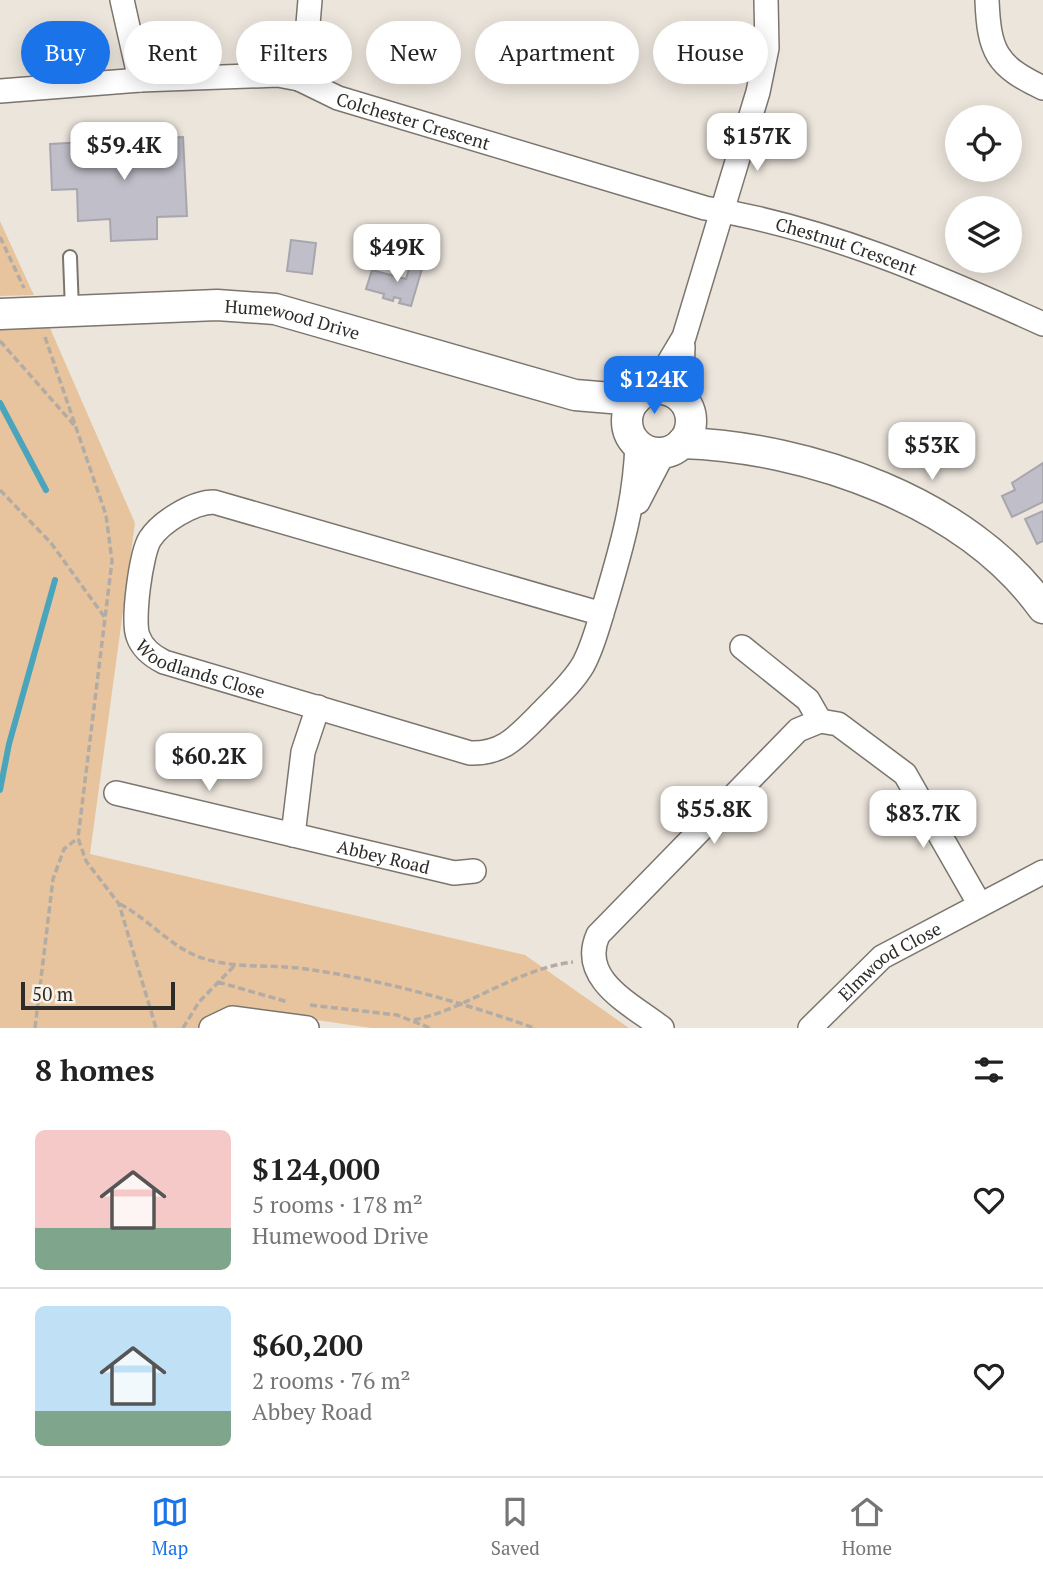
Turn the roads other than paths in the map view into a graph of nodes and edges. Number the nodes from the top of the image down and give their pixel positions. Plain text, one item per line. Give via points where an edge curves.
1 (122, 0) edge
2 (310, 0) edge
3 (766, 0) edge
4 (987, 0) edge
5 (127, 21) edge
6 (308, 21) edge
7 (124, 81) edge
8 (309, 84) edge
9 (1043, 88) edge
10 (0, 91) edge
11 (722, 211) junction
12 (71, 257) dead end
13 (72, 311) junction
14 (0, 314) edge
15 (1043, 324) edge
16 (659, 421) junction
17 (1043, 608) edge
18 (602, 614) junction
19 (743, 647) dead end
20 (318, 708) junction
21 (820, 721) junction
22 (116, 793) dead end
23 (293, 835) junction
24 (474, 871) dead end
25 (1043, 872) edge
26 (980, 905) junction
27 (211, 1028) edge
28 (307, 1028) edge
29 (662, 1028) edge
30 (810, 1028) edge

1 - 5 street
2 - 6 street
3 - 11 street, Woodlands Close via 765,65
4 - 9 street via 989,32 997,55 1017,76
7 - 10 street, Colchester Crescent
8 - 11 street, Colchester Crescent via 338,98
11 - 15 street, Chestnut Crescent via 914,267
11 - 16 street, Woodlands Close
12 - 13 lane
13 - 14 street, Humewood Drive
13 - 16 street, Humewood Drive via 217,305 275,309
16 - 17 street, Humewood Drive via 880,487 940,514 1003,561
16 - 18 street, Woodlands Close
18 - 20 street, Woodlands Close via 589,653 573,679 512,742 493,751 470,753
18 - 20 street, Woodlands Close via 225,503 194,506 156,532 145,552 135,621 148,652 164,662
19 - 21 street via 808,700
20 - 23 street via 303,752
21 - 26 street via 846,729 905,774
21 - 29 street via 798,730 594,943 592,959 602,982
22 - 23 street, Abbey Road
23 - 24 street, Abbey Road via 454,873
25 - 26 street, Elmwood Close
26 - 30 street, Elmwood Close via 881,957
27 - 28 street via 232,1018

